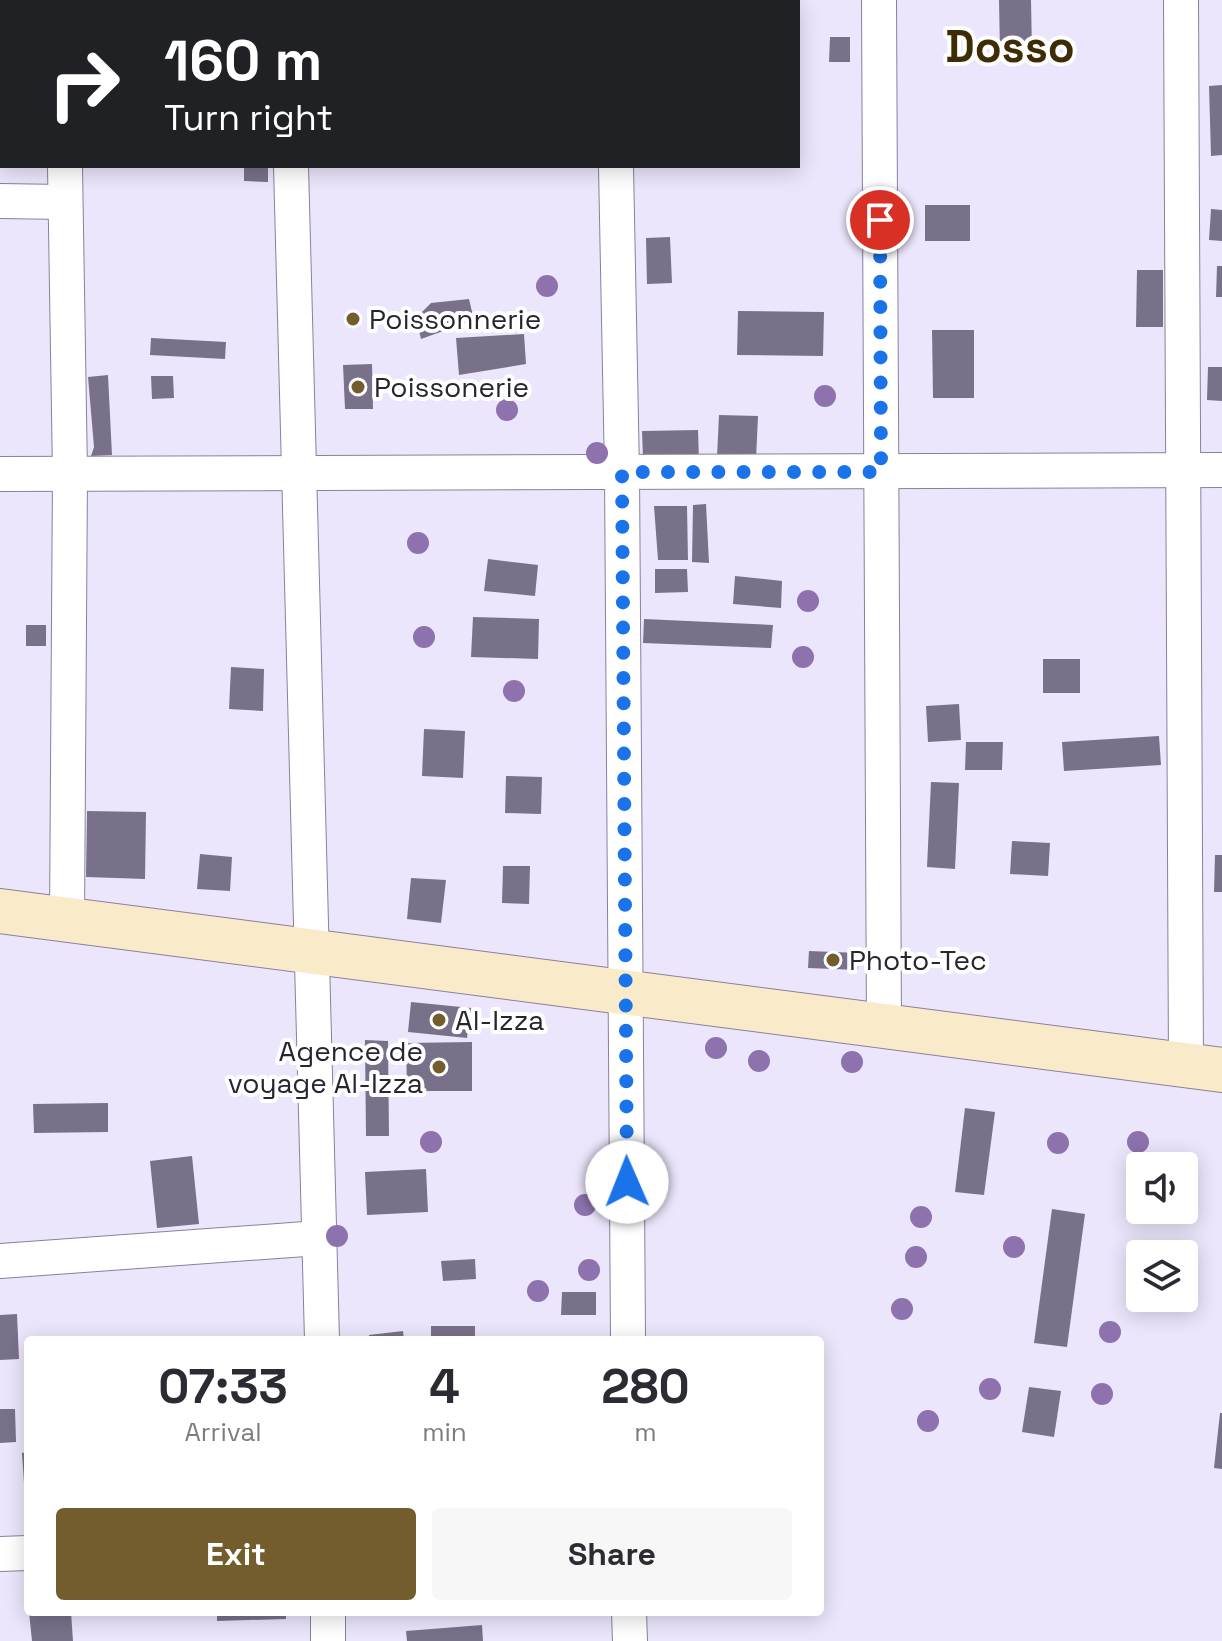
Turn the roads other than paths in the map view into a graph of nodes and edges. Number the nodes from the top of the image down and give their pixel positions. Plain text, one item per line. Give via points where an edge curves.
1 (879, 0) edge
2 (1181, 0) edge
3 (65, 168) edge
4 (291, 168) edge
5 (616, 168) edge
6 (0, 201) edge
7 (65, 202) junction
8 (1222, 470) edge
9 (1182, 471) junction
10 (622, 472) junction
11 (881, 472) junction
12 (297, 473) junction
13 (0, 474) edge
14 (70, 474) junction
15 (0, 911) edge
16 (67, 920) junction
17 (313, 952) junction
18 (625, 993) junction
19 (884, 1027) junction
20 (1204, 1068) edge
21 (319, 1238) junction
22 (0, 1261) edge
23 (322, 1336) edge
24 (628, 1336) edge
25 (24, 1553) edge
26 (0, 1554) edge
27 (328, 1616) edge
28 (629, 1616) edge
29 (328, 1641) edge
30 (630, 1641) edge

1 - 11 street
2 - 9 street
3 - 7 street
4 - 12 street
5 - 10 street
6 - 7 street
7 - 14 street
8 - 9 street
9 - 11 street
9 - 20 street
10 - 11 street
10 - 12 street
10 - 18 street
11 - 19 street
12 - 14 street
12 - 17 street
13 - 14 street
14 - 16 street
15 - 16 main road
16 - 17 main road
17 - 18 main road
17 - 21 street
18 - 19 main road
18 - 24 street
19 - 20 main road
21 - 22 street
21 - 23 street
25 - 26 street
27 - 29 street
28 - 30 street

